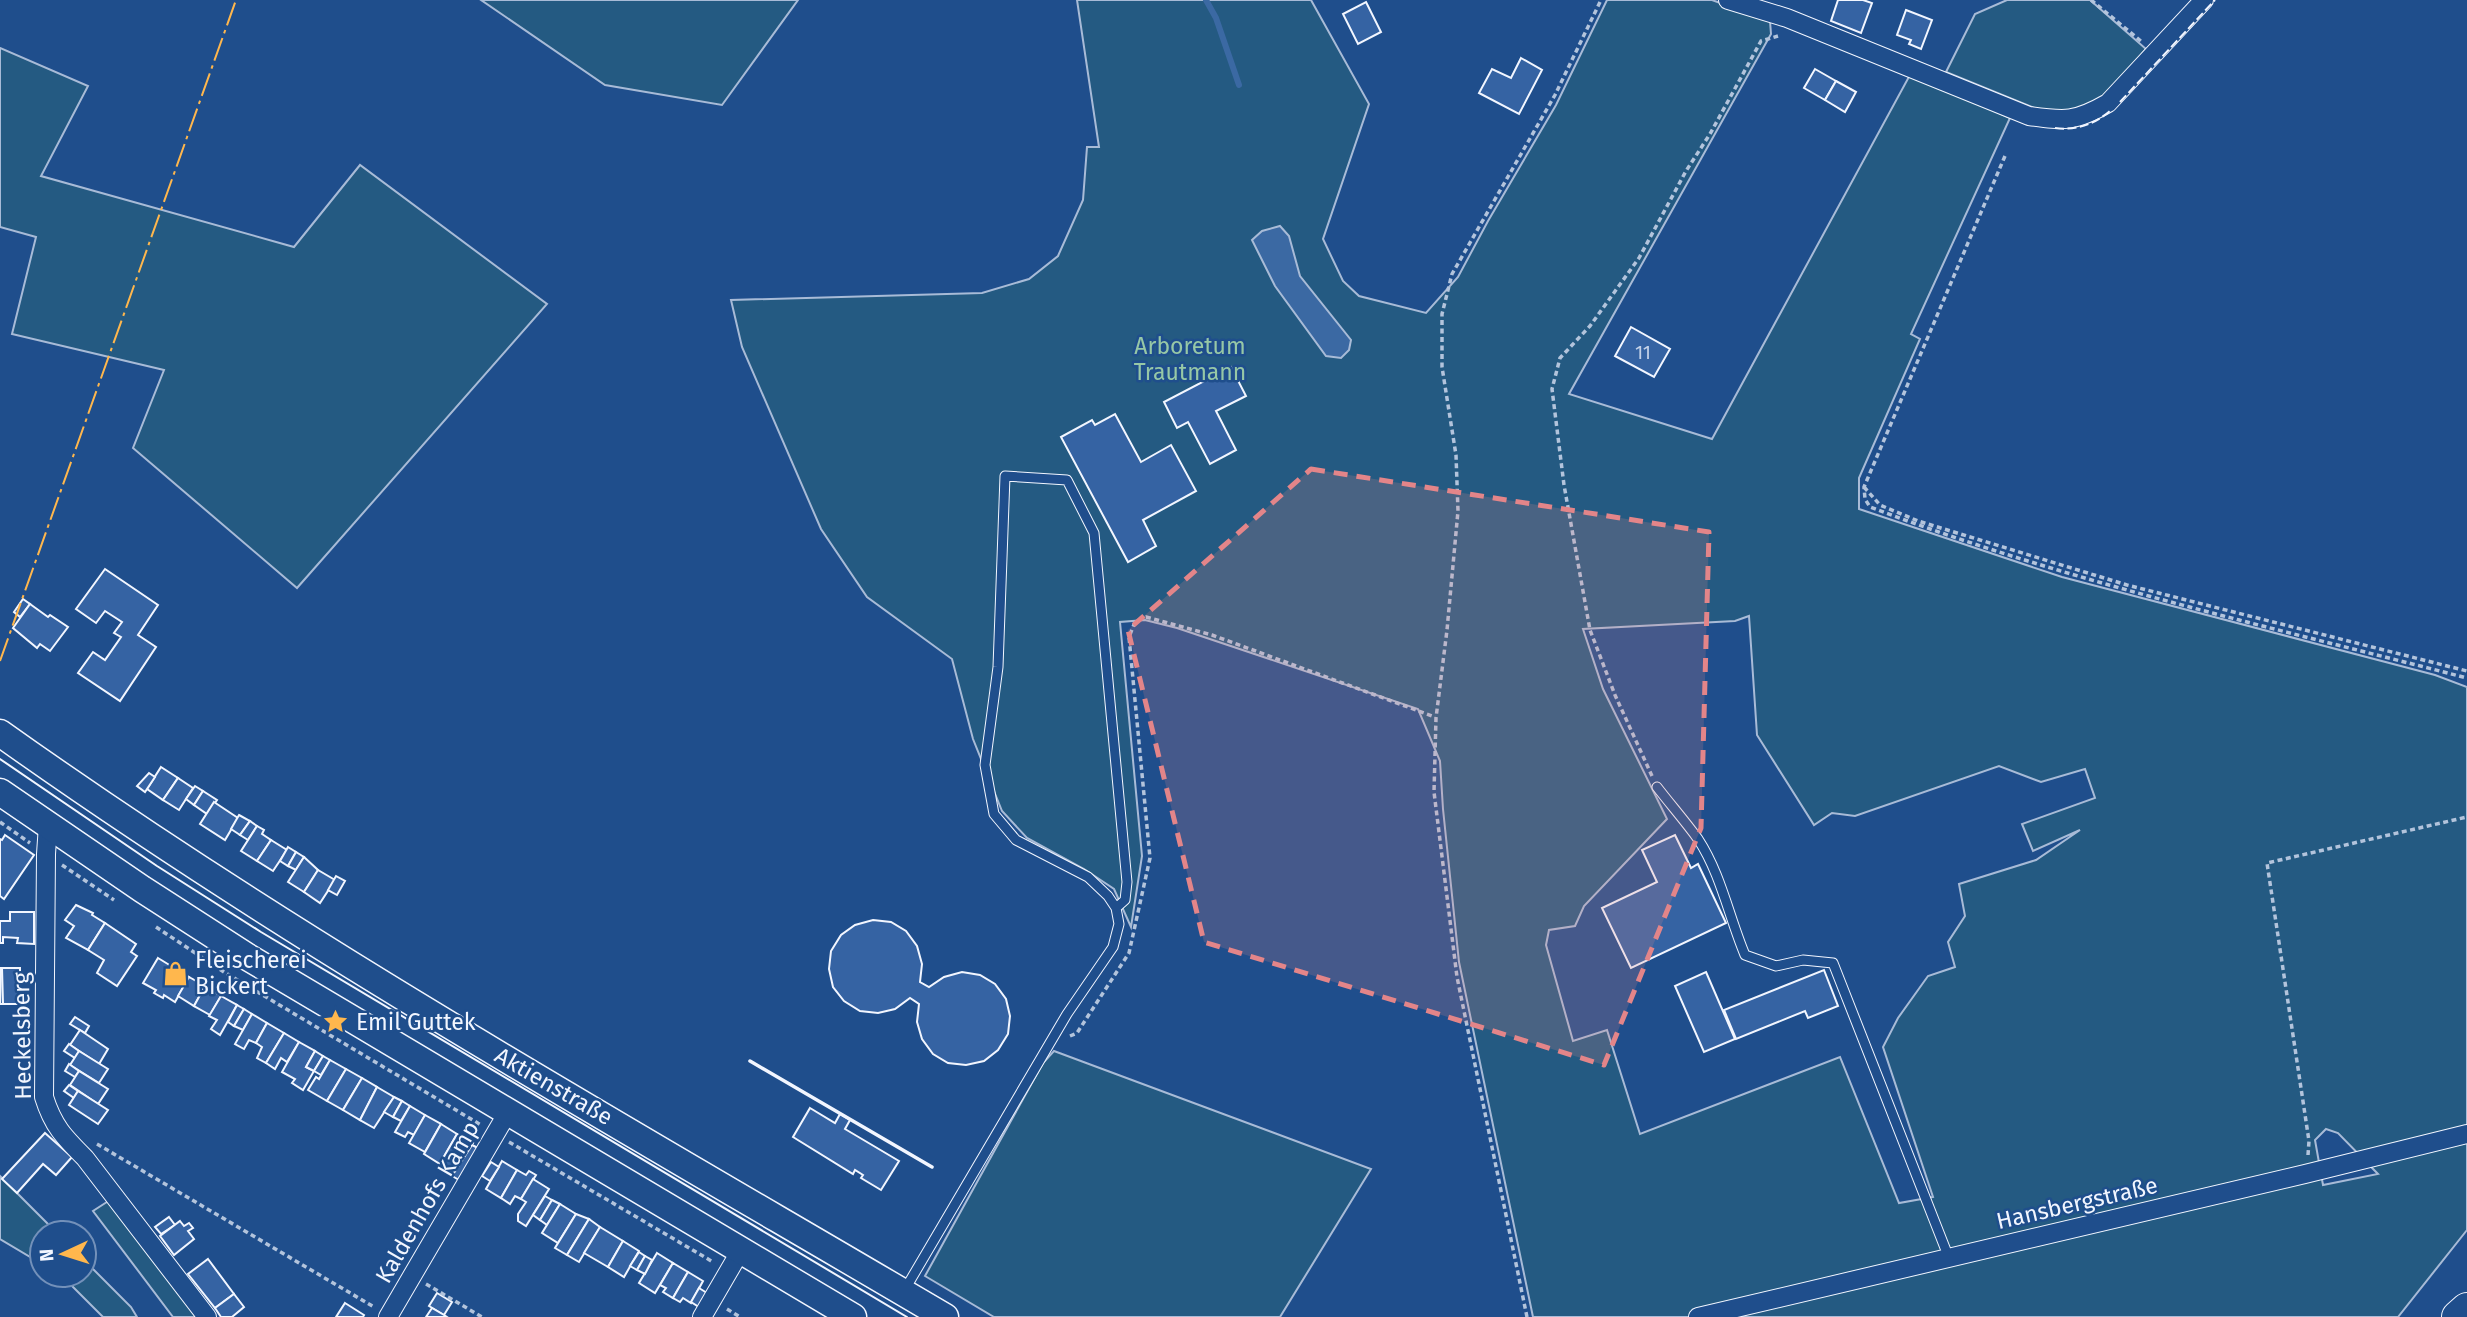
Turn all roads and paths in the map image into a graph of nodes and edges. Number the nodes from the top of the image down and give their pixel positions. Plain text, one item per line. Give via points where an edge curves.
1 (1601, 0) edge
2 (1728, 0) edge
3 (2091, 0) edge
4 (2204, 0) edge
5 (1778, 36) dead end
6 (2155, 52) junction
7 (2005, 156) dead end
8 (1864, 486) junction
9 (2467, 671) edge
10 (2467, 677) edge
11 (1436, 718) junction
12 (0, 733) edge
13 (1657, 787) joint
14 (0, 792) edge
15 (2467, 817) edge
16 (0, 822) edge
17 (48, 825) junction
18 (46, 855) junction
19 (1116, 908) junction
20 (1049, 1044) junction
21 (508, 1112) junction
22 (2467, 1134) edge
23 (64, 1137) junction
24 (2305, 1174) junction
25 (741, 1251) junction
26 (1949, 1258) junction
27 (412, 1276) junction
28 (903, 1292) junction
29 (2466, 1313) edge
30 (388, 1316) edge
31 (207, 1317) edge
32 (482, 1317) edge
33 (702, 1317) edge
34 (853, 1317) edge
35 (945, 1317) edge
36 (1527, 1317) edge
37 (1698, 1317) edge
38 (2458, 1317) edge

1 - 11 path via 1555,95 1451,274 1442,314 1442,367 1456,455 1458,511
2 - 6 street via 1787,18 2029,116 2065,120 2090,113 2108,103
3 - 6 path
4 - 6 street
5 - 13 path via 1761,41 1639,258 1590,326 1560,358 1552,389 1590,630
7 - 8 path
8 - 9 path via 1880,505 1917,521 2127,585
8 - 10 path via 1870,507 1965,541 2124,588
11 - 20 path via 1212,635 1146,617 1135,622 1129,637 1150,858 1129,953 1077,1033
11 - 36 path via 1434,792 1457,977
12 - 28 main road, Aktienstraße via 167,850 333,956
13 - 26 lane via 1699,840 1725,895 1745,955 1776,966 1803,960 1833,963
14 - 17 main road, Aktienstraße
15 - 24 path via 2267,863 2309,1141
16 - 18 path
17 - 18 street, Heckelsberg
17 - 21 main road, Aktienstraße via 246,956
18 - 23 street, Heckelsberg via 44,1097 50,1118
19 - 19 lane via 1088,877 1016,841 994,814 985,765 998,667 1005,476 1067,480 1094,533 1127,882 1125,900
19 - 20 lane via 1119,924 1113,947
20 - 28 lane
21 - 25 main road, Aktienstraße
21 - 27 street, Kaldenhofs Kamp
22 - 24 street, Hansbergstraße
23 - 30 path via 99,1144
23 - 31 street, Heckelsberg
24 - 26 street, Hansbergstraße
25 - 33 street
25 - 34 main road, Aktienstraße
26 - 37 street, Hansbergstraße
27 - 30 street, Kaldenhofs Kamp
27 - 32 path
28 - 35 main road, Aktienstraße
29 - 38 highway

